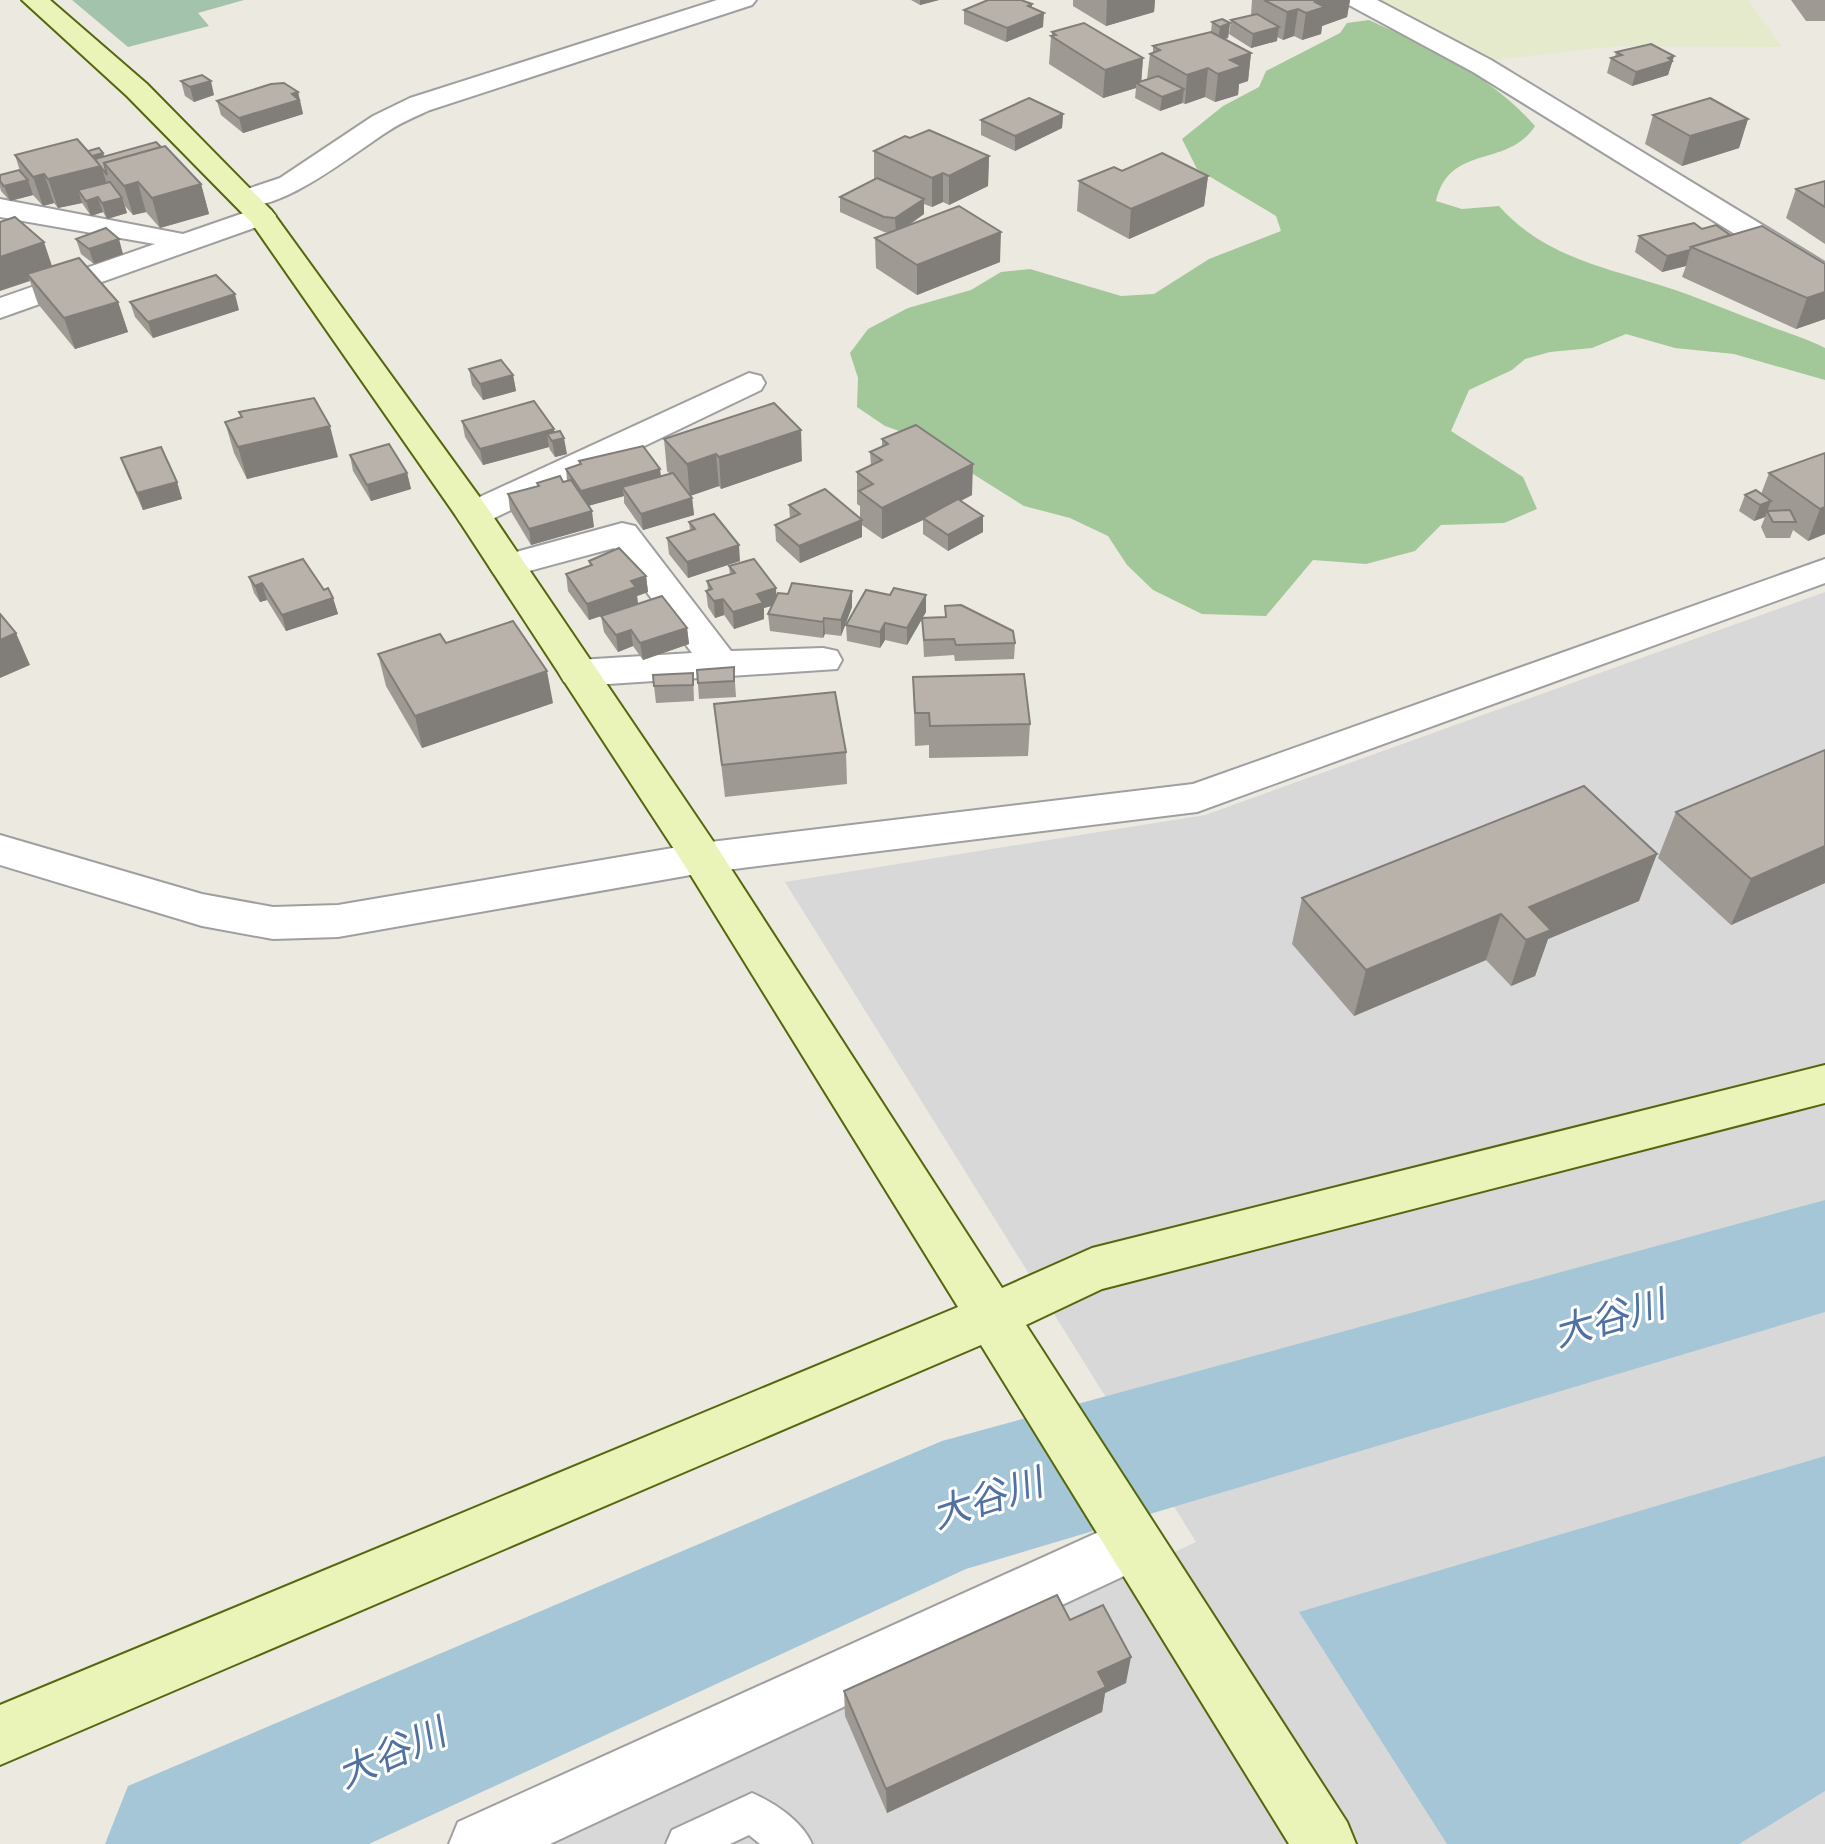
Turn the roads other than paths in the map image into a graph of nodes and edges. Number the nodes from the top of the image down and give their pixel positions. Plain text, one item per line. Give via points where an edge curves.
1 (35, 0) edge
2 (743, 0) edge
3 (1358, 0) edge
4 (253, 207) junction
5 (0, 208) edge
6 (180, 243) junction
7 (1825, 276) edge
8 (0, 309) edge
9 (749, 383) dead end
10 (473, 514) junction
11 (507, 566) junction
12 (1825, 570) edge
13 (823, 660) dead end
14 (720, 664) junction
15 (578, 673) junction
16 (0, 850) edge
17 (702, 858) junction
18 (1825, 1084) edge
19 (993, 1316) junction
20 (1134, 1543) junction
21 (0, 1735) edge
22 (480, 1844) edge
23 (686, 1844) edge
24 (792, 1844) edge
25 (1325, 1844) edge

1 - 4 street via 137,90
2 - 4 street via 420,104 383,122
3 - 7 street via 1482,66
4 - 6 street
4 - 10 street
5 - 6 street
6 - 8 street
9 - 10 street
10 - 11 street
11 - 14 street via 622,534
11 - 15 street
12 - 17 street via 1197,798
13 - 14 street
14 - 15 street
15 - 17 street
16 - 17 street via 202,910 273,923 338,921
17 - 19 street
18 - 19 street via 1092,1270
19 - 20 street
19 - 21 street
20 - 22 street
20 - 25 street
23 - 24 lane via 752,1813

